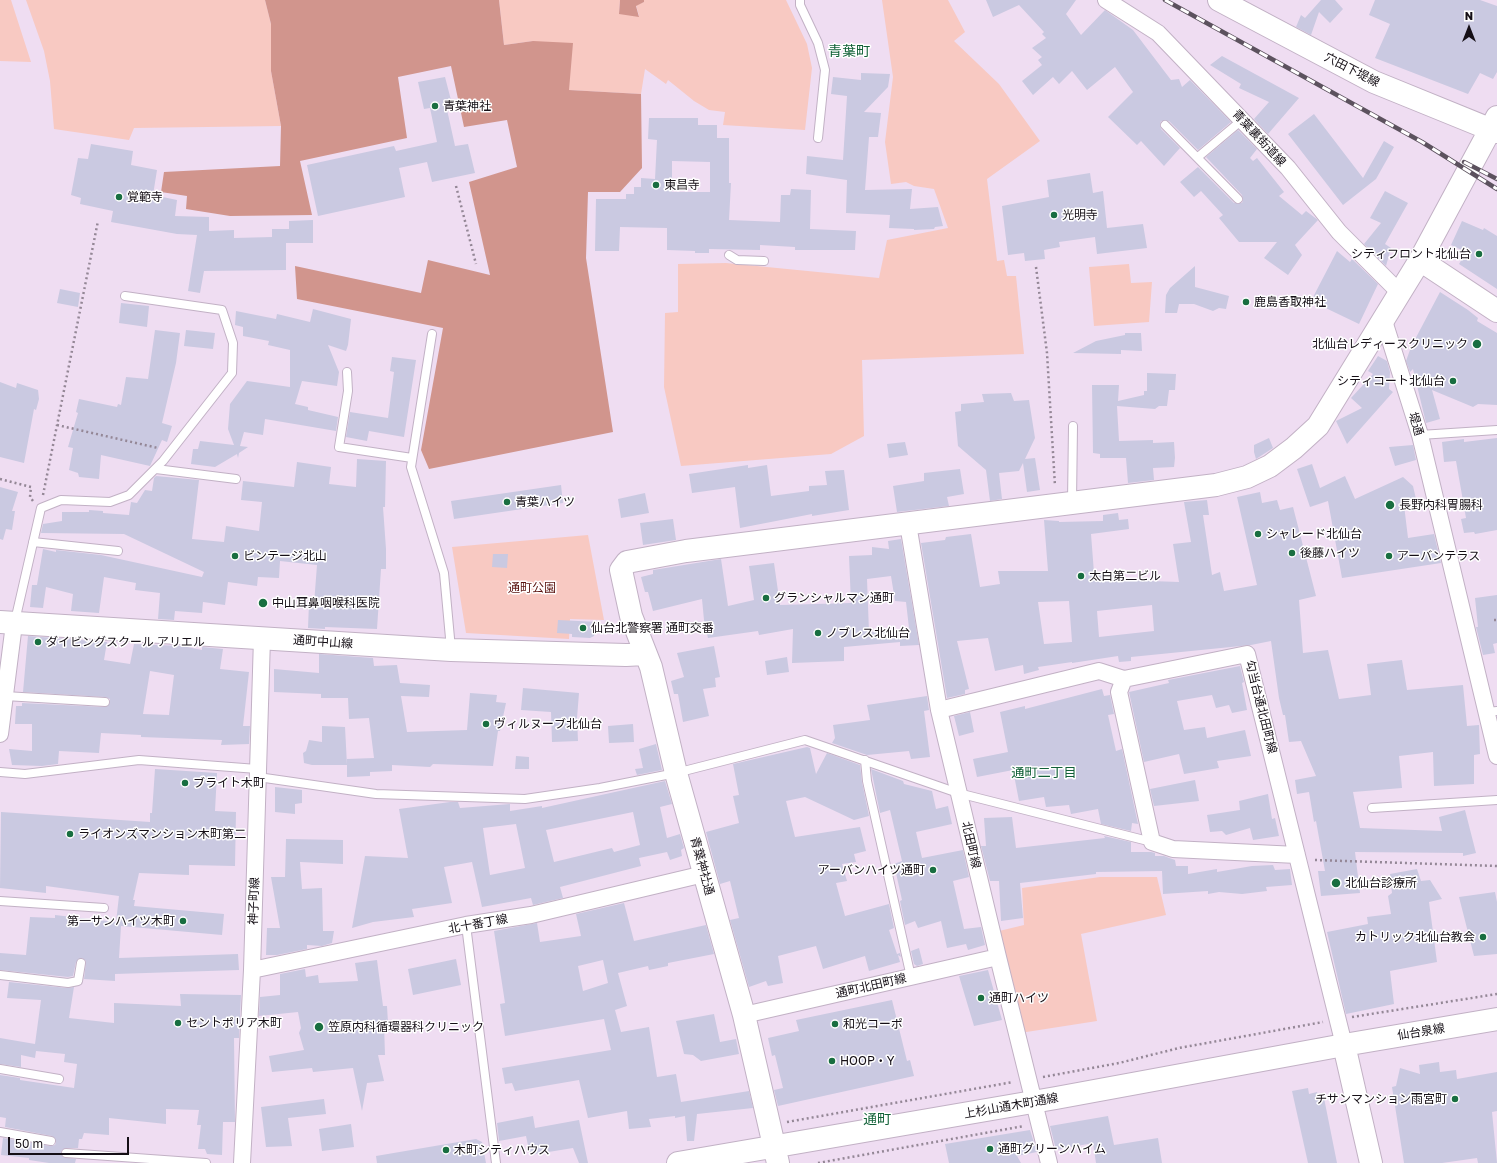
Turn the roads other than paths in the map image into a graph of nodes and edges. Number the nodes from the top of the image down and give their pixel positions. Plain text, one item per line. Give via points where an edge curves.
1 (800, 0) edge
2 (1106, 0) edge
3 (1219, 0) edge
4 (1242, 120) junction
5 (1165, 125) dead end
6 (1495, 126) edge
7 (818, 138) dead end
8 (1198, 157) junction
9 (1238, 199) dead end
10 (730, 255) dead end
11 (1420, 260) junction
12 (764, 261) dead end
13 (1399, 292) junction
14 (125, 296) dead end
15 (1497, 311) edge
16 (1384, 321) junction
17 (432, 334) dead end
18 (346, 372) dead end
19 (1072, 426) dead end
20 (1497, 430) edge
21 (1420, 435) junction
22 (412, 458) junction
23 (156, 468) junction
24 (236, 479) dead end
25 (1064, 504) junction
26 (908, 524) junction
27 (33, 542) junction
28 (118, 551) dead end
29 (7, 623) edge
30 (262, 638) junction
31 (451, 650) junction
32 (645, 654) junction
33 (1124, 679) junction
34 (5, 696) junction
35 (104, 702) dead end
36 (939, 710) junction
37 (1492, 712) edge
38 (0, 734) edge
39 (1497, 756) edge
40 (865, 760) junction
41 (0, 772) edge
42 (257, 773) junction
43 (676, 773) junction
44 (958, 793) junction
45 (1497, 800) edge
46 (1372, 808) dead end
47 (1152, 842) junction
48 (1298, 857) junction
49 (704, 874) junction
50 (0, 900) edge
51 (104, 908) dead end
52 (466, 925) junction
53 (998, 957) junction
54 (81, 963) dead end
55 (252, 970) junction
56 (0, 974) edge
57 (911, 977) junction
58 (744, 1015) junction
59 (1497, 1020) edge
60 (1344, 1045) junction
61 (0, 1069) edge
62 (59, 1079) dead end
63 (1034, 1102) junction
64 (0, 1132) edge
65 (51, 1141) dead end
66 (66, 1153) dead end
67 (775, 1155) edge
68 (206, 1163) edge
69 (242, 1163) edge
70 (496, 1163) edge
71 (678, 1163) edge
72 (1050, 1163) edge
73 (1371, 1163) edge

1 - 7 lane via 818,43 825,70
2 - 4 street, 青葉裏街道線 via 1158,33
3 - 6 street, 穴田下堤線 via 1374,82
4 - 8 lane
4 - 13 street, 青葉裏街道線 via 1288,168 1339,232
5 - 8 lane
6 - 11 street
8 - 9 lane
10 - 12 lane via 737,260
11 - 13 street
11 - 15 street
13 - 16 street
14 - 23 lane via 222,310 233,343 232,372
16 - 21 street, 堤通
16 - 25 street via 1318,426 1270,466 1247,477 1216,485
17 - 22 lane
18 - 22 lane via 348,391 339,447
19 - 25 lane
20 - 21 lane
21 - 37 street, 堤通
22 - 31 lane via 411,467 444,573
23 - 24 lane
23 - 27 lane via 130,494 110,502 61,500 41,508
25 - 26 street
26 - 32 street, 青葉神社通 via 678,552 627,562 621,570 631,616
26 - 36 street, 北田町線
27 - 28 lane
27 - 29 lane
29 - 30 street, 通町中山線
29 - 34 street
30 - 31 street, 通町中山線
30 - 42 street, 神子町線
31 - 32 street, 通町中山線
32 - 43 street, 青葉神社通 via 651,668
33 - 36 street, 勾当台通北田町線 via 1099,671
33 - 47 street via 1119,692
33 - 48 street, 勾当台通北田町線 via 1248,654
34 - 35 lane
34 - 38 street
36 - 44 street, 北田町線
37 - 39 street, 堤通
40 - 43 lane via 805,740
40 - 44 lane
40 - 57 lane via 867,781
41 - 42 lane via 25,774 139,760
42 - 43 lane via 376,794 525,799
42 - 55 street, 神子町線
43 - 49 street, 青葉神社通
44 - 47 lane
44 - 53 street, 北田町線
45 - 46 lane
47 - 48 street via 1173,849
48 - 60 street, 勾当台通北田町線
49 - 52 street, 北十番丁線 via 570,906
49 - 58 street, 青葉神社通
50 - 51 lane
52 - 55 street, 北十番丁線
52 - 70 lane
53 - 57 street, 通町北田町線
53 - 63 street, 北田町線
54 - 56 lane via 78,981 68,983
55 - 69 street, 神子町線
57 - 58 street, 通町北田町線
58 - 67 street, 青葉神社通
59 - 60 street, 仙台泉線
60 - 63 street, 上杉山通木町通線
60 - 73 street
61 - 62 lane
63 - 67 street, 上杉山通木町通線
63 - 72 street, 北田町線
64 - 65 lane
66 - 68 lane
67 - 71 street, 上杉山通木町通線

